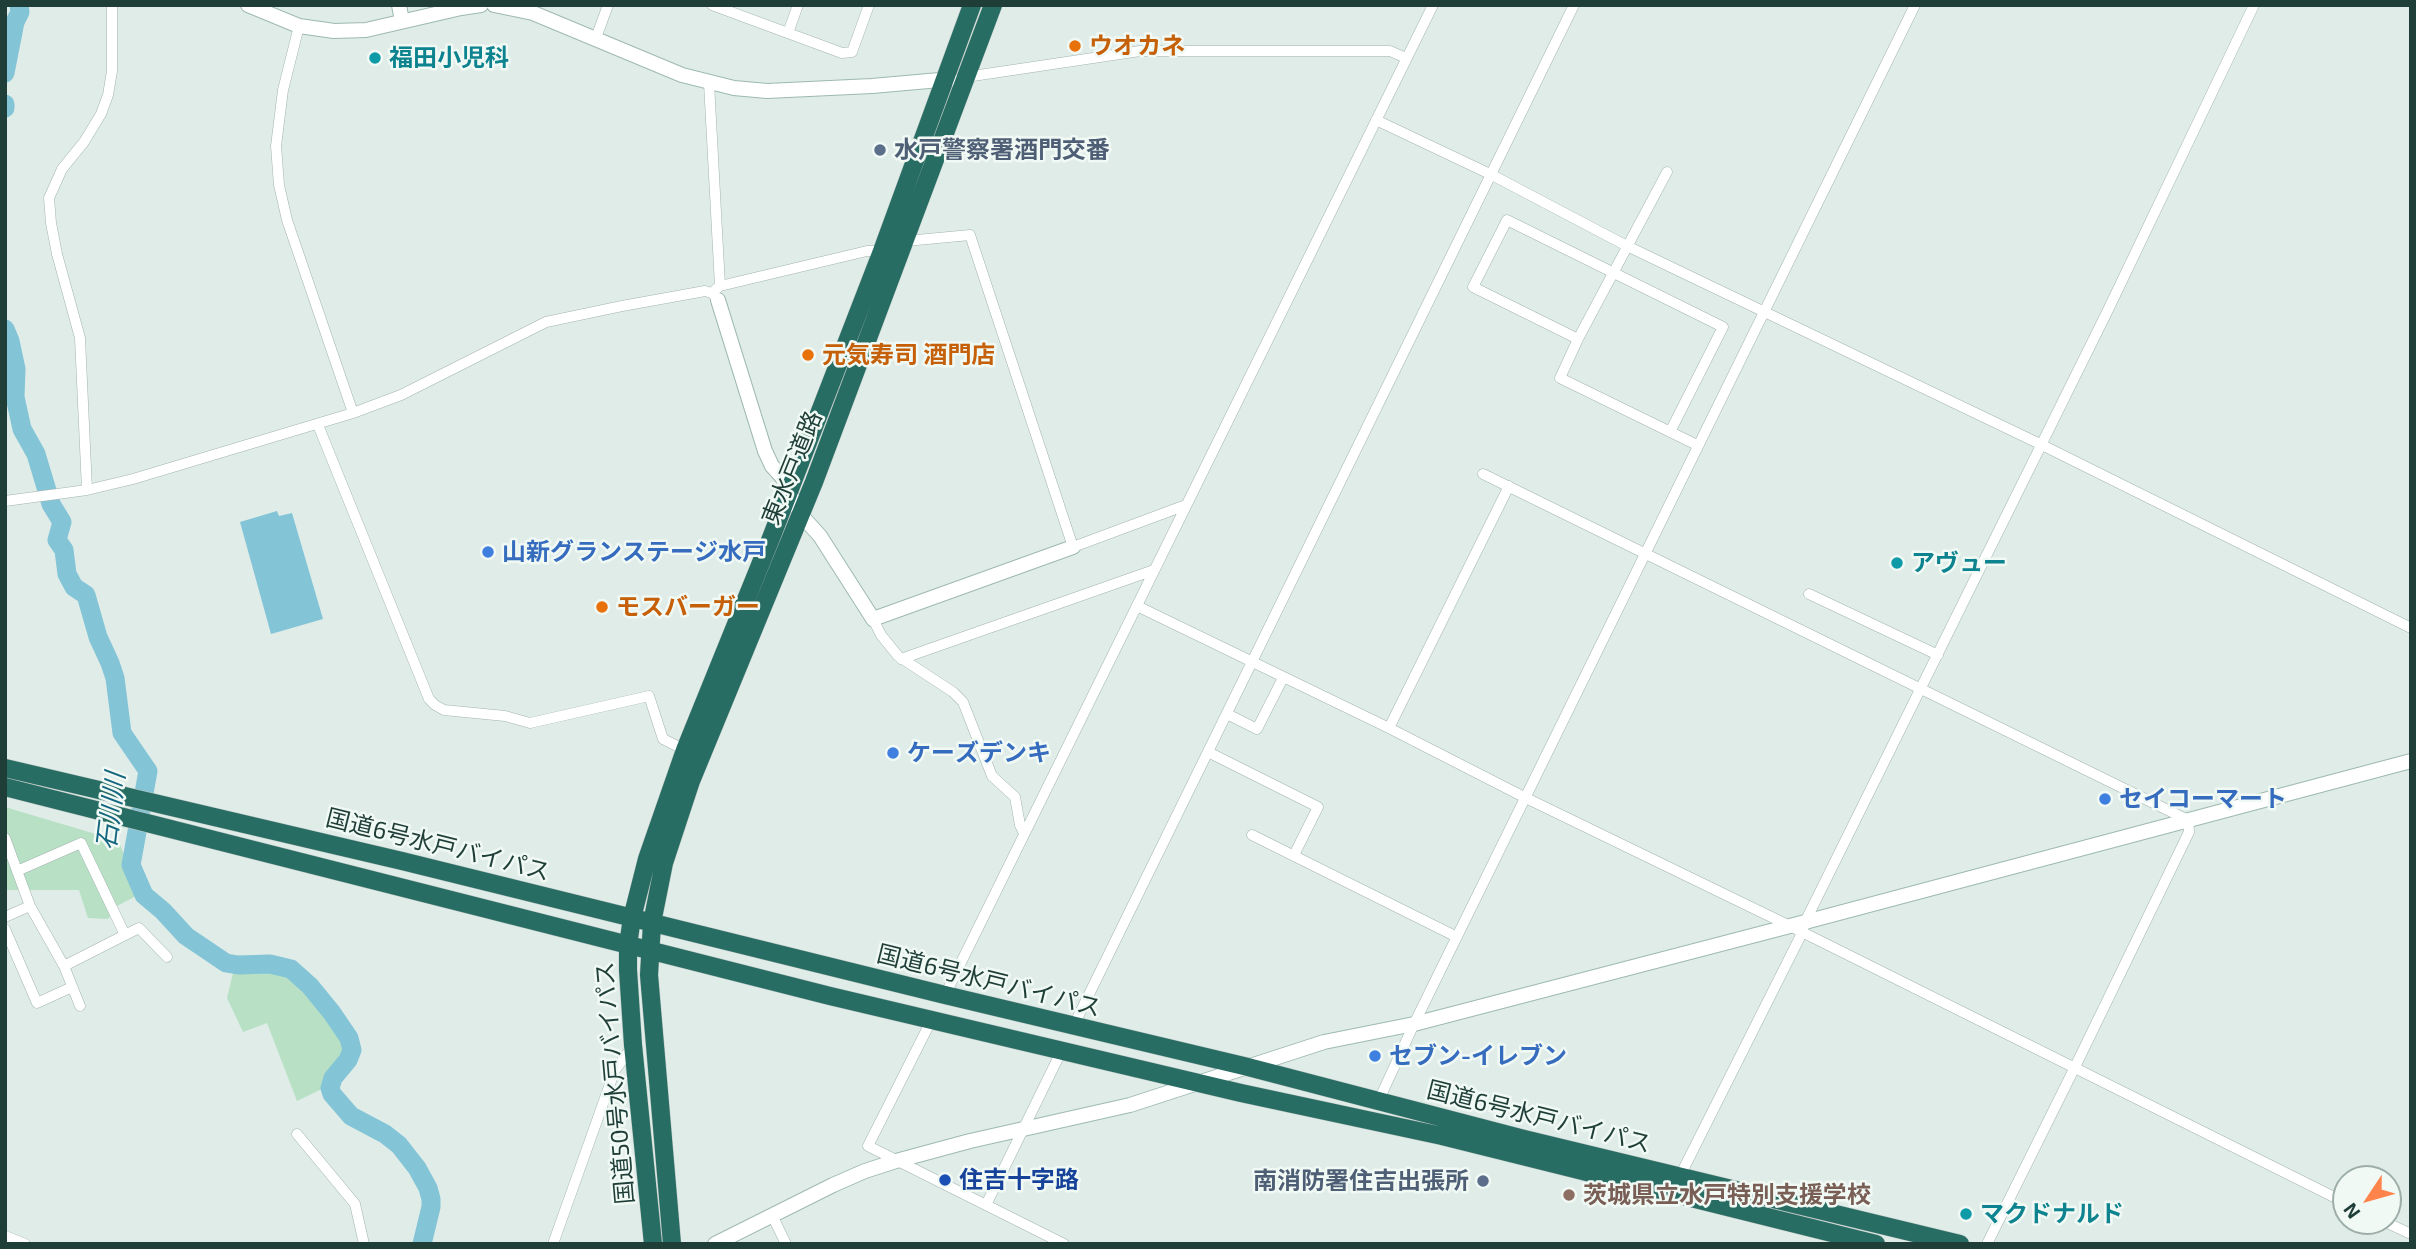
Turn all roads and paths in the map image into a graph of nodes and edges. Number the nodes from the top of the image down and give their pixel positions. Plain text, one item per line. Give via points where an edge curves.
1 (112, 5) edge
2 (248, 5) edge
3 (399, 5) edge
4 (481, 5) edge
5 (494, 5) edge
6 (608, 5) edge
7 (712, 5) edge
8 (798, 5) edge
9 (869, 5) edge
10 (972, 5) edge
11 (993, 5) edge
12 (1433, 5) edge
13 (1574, 5) edge
14 (1915, 5) edge
15 (2253, 5) edge
16 (724, 7) edge
17 (402, 21) junction
18 (299, 26) junction
19 (788, 33) junction
20 (596, 38) junction
21 (1406, 58) junction
22 (967, 77) junction
23 (946, 80) junction
24 (709, 83) junction
25 (1376, 120) junction
26 (1667, 172) dead end
27 (1492, 175) junction
28 (906, 241) junction
29 (1627, 246) junction
30 (882, 251) junction
31 (1613, 274) junction
32 (716, 293) junction
33 (1766, 311) junction
34 (1578, 339) junction
35 (353, 413) junction
36 (318, 425) junction
37 (1670, 432) junction
38 (2040, 444) junction
39 (1698, 445) junction
40 (1483, 474) dead end
41 (1509, 486) junction
42 (87, 490) junction
43 (789, 492) junction
44 (5, 501) edge
45 (1186, 505) junction
46 (801, 515) junction
47 (1073, 547) junction
48 (1645, 554) junction
49 (1154, 570) junction
50 (1810, 594) dead end
51 (1137, 606) junction
52 (873, 619) junction
53 (2411, 628) edge
54 (1938, 655) junction
55 (901, 659) junction
56 (1252, 663) junction
57 (1283, 678) junction
58 (1920, 690) junction
59 (1227, 714) junction
60 (1389, 728) junction
61 (685, 750) junction
62 (1208, 752) junction
63 (2411, 761) edge
64 (5, 768) edge
65 (5, 787) edge
66 (1526, 798) junction
67 (2188, 820) junction
68 (1024, 833) junction
69 (1252, 835) dead end
70 (5, 838) edge
71 (1294, 855) junction
72 (17, 872) junction
73 (30, 906) junction
74 (5, 917) edge
75 (632, 918) junction
76 (652, 923) junction
77 (1799, 927) junction
78 (5, 929) edge
79 (125, 934) junction
80 (1457, 937) junction
81 (628, 945) junction
82 (649, 951) junction
83 (167, 957) dead end
84 (64, 967) junction
85 (72, 987) junction
86 (945, 995) junction
87 (80, 1006) dead end
88 (932, 1019) junction
89 (1414, 1024) junction
90 (1073, 1027) junction
91 (633, 1045) junction
92 (1062, 1050) junction
93 (1248, 1068) junction
94 (2074, 1069) junction
95 (1200, 1083) junction
96 (1378, 1102) junction
97 (1024, 1129) junction
98 (297, 1135) dead end
99 (896, 1161) junction
100 (1680, 1177) junction
101 (2332, 1196) edge
102 (986, 1205) junction
103 (772, 1216) junction
104 (5, 1236) edge
105 (25, 1244) edge
106 (364, 1244) edge
107 (553, 1244) edge
108 (653, 1244) edge
109 (672, 1244) edge
110 (715, 1244) edge
111 (786, 1244) edge
112 (1064, 1244) edge
113 (1876, 1244) edge
114 (1959, 1244) edge
115 (1987, 1244) edge

1 - 42 street via 108,95 49,198 57,254 80,338
2 - 18 street
3 - 17 street
4 - 17 street
5 - 20 street via 533,13
6 - 20 street
7 - 16 street
8 - 19 street
9 - 19 street via 852,52 842,53
10 - 23 highway, 東水戸道路
11 - 22 highway, 東水戸道路
12 - 21 street
13 - 27 street
14 - 33 street
15 - 38 street
16 - 19 street
17 - 18 street via 352,31
18 - 35 street via 283,90 276,146 279,185
20 - 24 street
21 - 22 street via 1390,51 1140,51
21 - 25 street
22 - 23 street
22 - 28 highway, 東水戸道路
23 - 24 street via 767,91
23 - 30 highway, 東水戸道路
24 - 32 street
25 - 27 street
25 - 45 street
26 - 29 street
27 - 29 street
27 - 56 street
28 - 46 highway, 東水戸道路
28 - 47 street via 970,235
29 - 31 street
29 - 33 street
30 - 32 street via 867,251
30 - 43 highway, 東水戸道路
31 - 34 street
31 - 34 street via 1507,220 1473,287
31 - 37 street via 1723,327
32 - 35 street via 705,291 545,322 401,396
32 - 43 street via 765,451
33 - 38 street
33 - 39 street
34 - 37 street via 1560,378
35 - 36 street
36 - 42 street
36 - 61 street via 435,705 530,723 649,696 663,739
37 - 39 street
38 - 53 street
38 - 54 street
39 - 48 street
40 - 41 street
41 - 48 street
41 - 60 street
42 - 44 street
43 - 46 street
43 - 61 highway, 東水戸道路
45 - 47 street
45 - 49 street
46 - 52 street via 820,536
46 - 76 highway, 東水戸道路 via 682,805
47 - 52 street
48 - 58 street
48 - 66 street
49 - 51 street
49 - 55 street
50 - 54 street
51 - 56 street
51 - 68 street
52 - 55 street
54 - 58 street
55 - 68 street via 963,702 992,776 1015,797
56 - 57 street
56 - 59 street
57 - 59 street via 1257,729
57 - 60 street
58 - 67 street
58 - 77 street
59 - 62 street
60 - 66 street
61 - 75 highway, 東水戸道路 via 657,826
62 - 71 street via 1318,807
62 - 90 street
63 - 67 street
64 - 75 highway, 国道6号水戸バイパス
65 - 81 highway, 国道6号水戸バイパス
66 - 77 street
66 - 80 street
67 - 77 street
67 - 94 street via 2189,832
68 - 86 street
69 - 71 street
70 - 72 street
71 - 80 street
72 - 73 street
72 - 79 street via 81,843
73 - 74 street
73 - 84 street
75 - 76 highway, 国道6号水戸バイパス
75 - 81 highway, 国道50号水戸バイパス
76 - 82 highway, 東水戸道路
76 - 86 highway, 国道6号水戸バイパス
77 - 89 street
77 - 94 street
77 - 100 street
78 - 85 street via 37,1003
79 - 83 street via 139,928
79 - 84 street
80 - 89 street
81 - 82 highway, 国道6号水戸バイパス
81 - 91 highway, 国道50号水戸バイパス
82 - 88 highway, 国道6号水戸バイパス
82 - 109 highway, 国道50号水戸バイパス
84 - 85 street
85 - 87 street
86 - 90 highway, 国道6号水戸バイパス
88 - 92 highway, 国道6号水戸バイパス
88 - 99 street via 868,1146
89 - 93 street via 1334,1039
89 - 96 street
90 - 93 highway, 国道6号水戸バイパス
91 - 107 street via 615,1070
91 - 108 highway, 国道50号水戸バイパス
92 - 95 highway, 国道6号水戸バイパス
92 - 97 street
93 - 95 street
93 - 96 highway, 国道6号水戸バイパス
94 - 101 street
94 - 115 street
95 - 97 street via 1130,1105
95 - 113 highway, 国道6号水戸バイパス via 1442,1136
96 - 100 highway, 国道6号水戸バイパス
97 - 99 street
97 - 102 street
98 - 106 street via 355,1204
99 - 102 street
99 - 103 street via 833,1185
100 - 114 highway, 国道6号水戸バイパス
102 - 112 street
103 - 110 street
103 - 111 street
104 - 105 street

